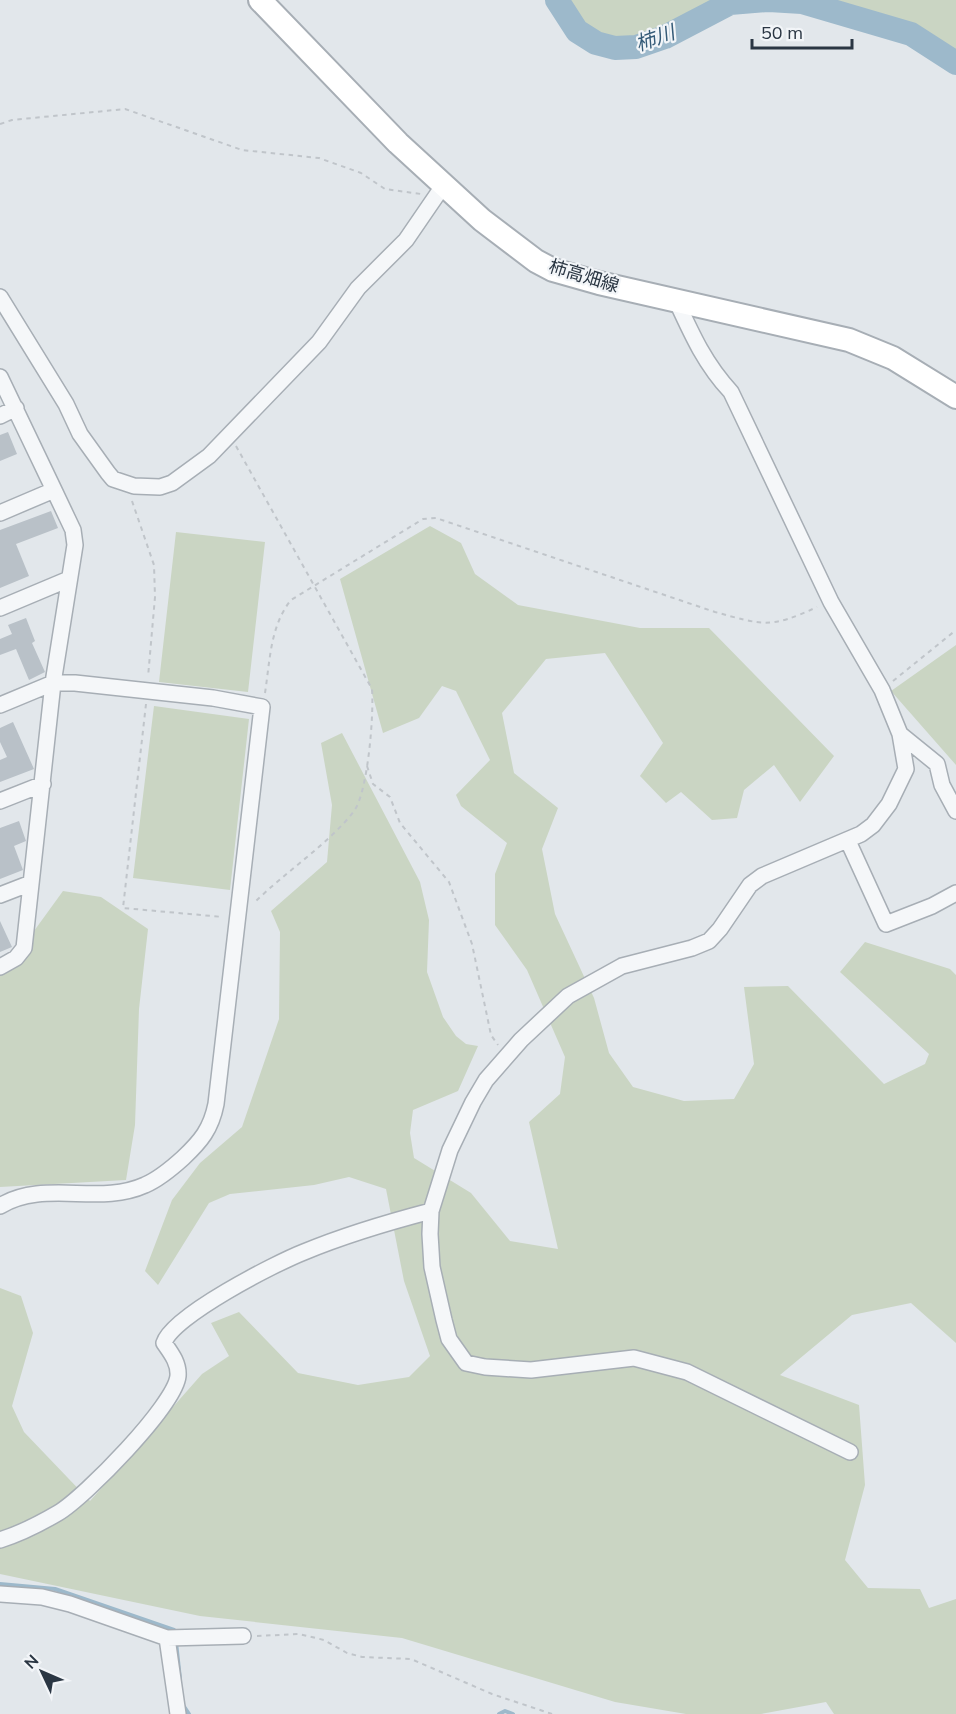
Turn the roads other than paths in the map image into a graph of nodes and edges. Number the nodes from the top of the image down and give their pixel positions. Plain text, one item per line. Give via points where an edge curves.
1 (261, 0) edge
2 (439, 192) junction
3 (0, 297) edge
4 (676, 300) junction
5 (0, 377) edge
6 (956, 397) edge
7 (16, 408) junction
8 (0, 416) edge
9 (54, 490) junction
10 (0, 513) edge
11 (69, 579) junction
12 (0, 608) edge
13 (53, 683) junction
14 (0, 705) edge
15 (900, 734) junction
16 (43, 784) junction
17 (0, 801) edge
18 (956, 811) edge
19 (848, 841) junction
20 (31, 883) junction
21 (956, 893) edge
22 (0, 895) edge
23 (0, 967) edge
24 (0, 1206) edge
25 (431, 1211) junction
26 (850, 1452) dead end
27 (0, 1540) edge
28 (0, 1594) edge
29 (243, 1636) road end
30 (167, 1638) junction
31 (178, 1714) edge

1 - 2 main road, 柿高畑線
2 - 3 street via 406,240 358,288 319,342 209,456 172,483 160,487 134,486 113,479 99,463
2 - 4 main road, 柿高畑線 via 553,270
4 - 6 main road, 柿高畑線 via 849,340 893,358
4 - 15 street via 706,362 731,392 745,419 831,602 882,690
5 - 7 street
7 - 8 street
7 - 9 street
9 - 10 street
9 - 11 street via 73,530 75,544
11 - 12 street
11 - 13 street
13 - 14 street
13 - 16 street
13 - 24 street via 213,698 262,707 216,1104 209,1131 161,1176 130,1191 35,1193
15 - 18 street via 937,764 942,785
15 - 19 street via 906,769 899,785 873,825
16 - 17 street
16 - 20 street
19 - 21 street via 886,924
19 - 25 street via 762,876 750,885 709,941 622,966 568,996 486,1080 457,1132
20 - 22 street
20 - 23 street via 24,948
25 - 26 street via 432,1267 444,1320 449,1340 466,1363 531,1370 634,1358 687,1372
25 - 27 street via 305,1251 189,1314 167,1334 164,1343 177,1364 176,1387 143,1431 81,1496 59,1513
28 - 30 street via 70,1604
29 - 30 street
30 - 31 street

